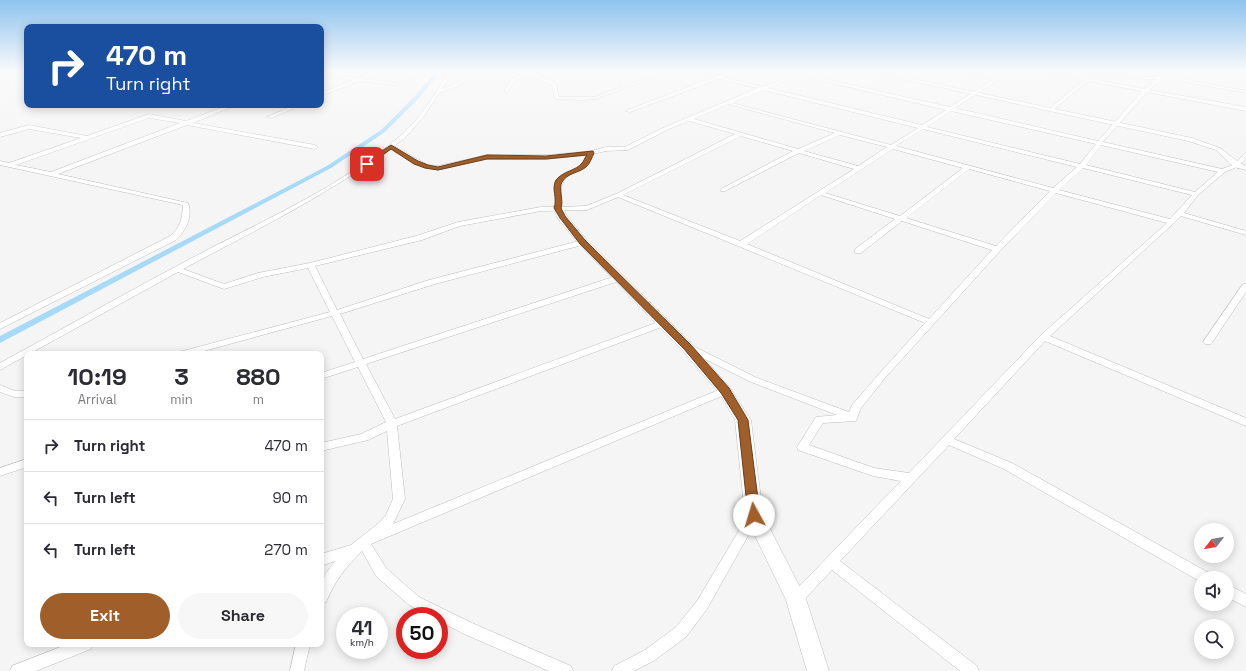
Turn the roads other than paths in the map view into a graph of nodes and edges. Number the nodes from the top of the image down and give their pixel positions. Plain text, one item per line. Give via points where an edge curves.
1 (430, 103) edge
2 (648, 103) edge
3 (728, 103) edge
4 (729, 103) edge
5 (825, 103) edge
6 (925, 103) edge
7 (959, 103) edge
8 (1025, 103) edge
9 (1059, 103) edge
10 (1135, 103) edge
11 (1216, 103) edge
12 (226, 108) edge
13 (292, 108) edge
14 (950, 109) junction
15 (1052, 109) junction
16 (1246, 109) edge
17 (628, 111) dead end
18 (270, 117) dead end
19 (689, 119) junction
20 (187, 123) junction
21 (1117, 124) junction
22 (921, 127) junction
23 (840, 133) junction
24 (740, 134) junction
25 (0, 135) edge
26 (88, 137) junction
27 (1099, 143) junction
28 (891, 146) junction
29 (315, 147) dead end
30 (391, 147) junction
31 (798, 151) junction
32 (591, 153) junction
33 (1246, 154) edge
34 (0, 163) edge
35 (9, 165) junction
36 (1237, 165) junction
37 (1082, 166) junction
38 (968, 167) junction
39 (0, 168) edge
40 (858, 168) junction
41 (1246, 168) edge
42 (1222, 171) junction
43 (52, 174) junction
44 (723, 190) dead end
45 (1054, 191) junction
46 (820, 193) junction
47 (1196, 194) junction
48 (618, 195) junction
49 (558, 208) junction
50 (1181, 214) junction
51 (900, 218) junction
52 (1172, 222) junction
53 (1246, 233) edge
54 (583, 242) junction
55 (741, 244) junction
56 (997, 249) junction
57 (858, 251) dead end
58 (310, 265) junction
59 (177, 269) junction
60 (619, 278) junction
61 (1246, 286) edge
62 (335, 313) junction
63 (664, 323) junction
64 (931, 323) junction
65 (0, 326) edge
66 (1044, 337) junction
67 (1208, 342) dead end
68 (687, 347) junction
69 (29, 351) edge
70 (193, 351) edge
71 (24, 354) edge
72 (360, 364) junction
73 (0, 367) edge
74 (324, 375) edge
75 (0, 388) edge
76 (725, 391) junction
77 (24, 394) edge
78 (852, 418) junction
79 (1246, 422) edge
80 (392, 424) junction
81 (947, 440) junction
82 (324, 447) edge
83 (24, 464) edge
84 (0, 472) edge
85 (911, 478) junction
86 (754, 515) junction
87 (360, 546) junction
88 (324, 559) edge
89 (832, 562) junction
90 (1194, 571) edge
91 (324, 591) edge
92 (1234, 594) edge
93 (796, 599) junction
94 (1246, 601) edge
95 (78, 647) edge
96 (302, 647) edge
97 (17, 671) edge
98 (297, 671) edge
99 (566, 671) edge
100 (618, 671) edge
101 (818, 671) edge
102 (972, 671) edge

1 - 30 street via 404,137
2 - 17 street
3 - 19 street
4 - 23 street
5 - 22 street
6 - 14 street
7 - 14 street
8 - 15 street
9 - 15 street
10 - 21 street
11 - 16 street
12 - 20 street
13 - 18 street
14 - 22 street
14 - 27 street
15 - 21 street
19 - 24 street
19 - 32 street via 626,149 606,149
20 - 26 street via 149,116
20 - 29 street
20 - 43 street
21 - 27 street
21 - 36 street via 1206,144 1218,149
22 - 28 street
22 - 37 street
23 - 28 street
23 - 31 street
24 - 31 street
24 - 48 street
25 - 26 street via 29,127
26 - 35 street
27 - 37 street
27 - 42 street
28 - 38 street
28 - 40 street
30 - 32 street via 427,167 438,168 487,157 546,157
30 - 59 street via 300,205
31 - 40 street
31 - 44 street
32 - 49 street via 584,166 566,174 559,181
33 - 36 street
34 - 35 street
35 - 39 street
35 - 43 street
36 - 41 street
36 - 42 street
37 - 45 street
37 - 47 street
38 - 45 street
38 - 51 street
40 - 46 street
42 - 47 street
43 - 65 street via 186,204 185,226 173,238
45 - 52 street
45 - 56 street
46 - 51 street
46 - 55 street
47 - 50 street
48 - 49 street via 587,208
48 - 55 street
49 - 54 main road via 562,217
49 - 58 street via 532,210 458,224 419,238
50 - 52 street
50 - 53 street
51 - 56 street
51 - 57 street
52 - 66 street
54 - 60 main road
54 - 62 street via 432,282
55 - 64 street
56 - 64 street
58 - 59 street via 261,275 224,287
58 - 62 street
59 - 69 street
60 - 63 main road
60 - 72 street
61 - 67 street
62 - 70 street
62 - 72 street
63 - 68 main road
63 - 80 street
64 - 78 street via 856,407
66 - 79 street
66 - 81 street
68 - 76 main road
68 - 78 street via 754,380
71 - 73 street
72 - 74 street
72 - 80 street
75 - 77 street via 14,394
76 - 86 main road via 743,420
76 - 87 street
78 - 85 street via 820,420 802,447 874,472
80 - 82 street via 364,437
80 - 87 street via 400,499 391,518
81 - 85 street
81 - 90 street via 1008,466
83 - 84 street
85 - 89 street
86 - 93 main road
86 - 100 street via 702,605 681,632 650,655
87 - 88 street
87 - 91 street via 340,564
87 - 99 street via 381,572 414,601 467,628
89 - 93 street
89 - 102 street
92 - 94 street
93 - 101 main road
95 - 97 street
96 - 98 street

